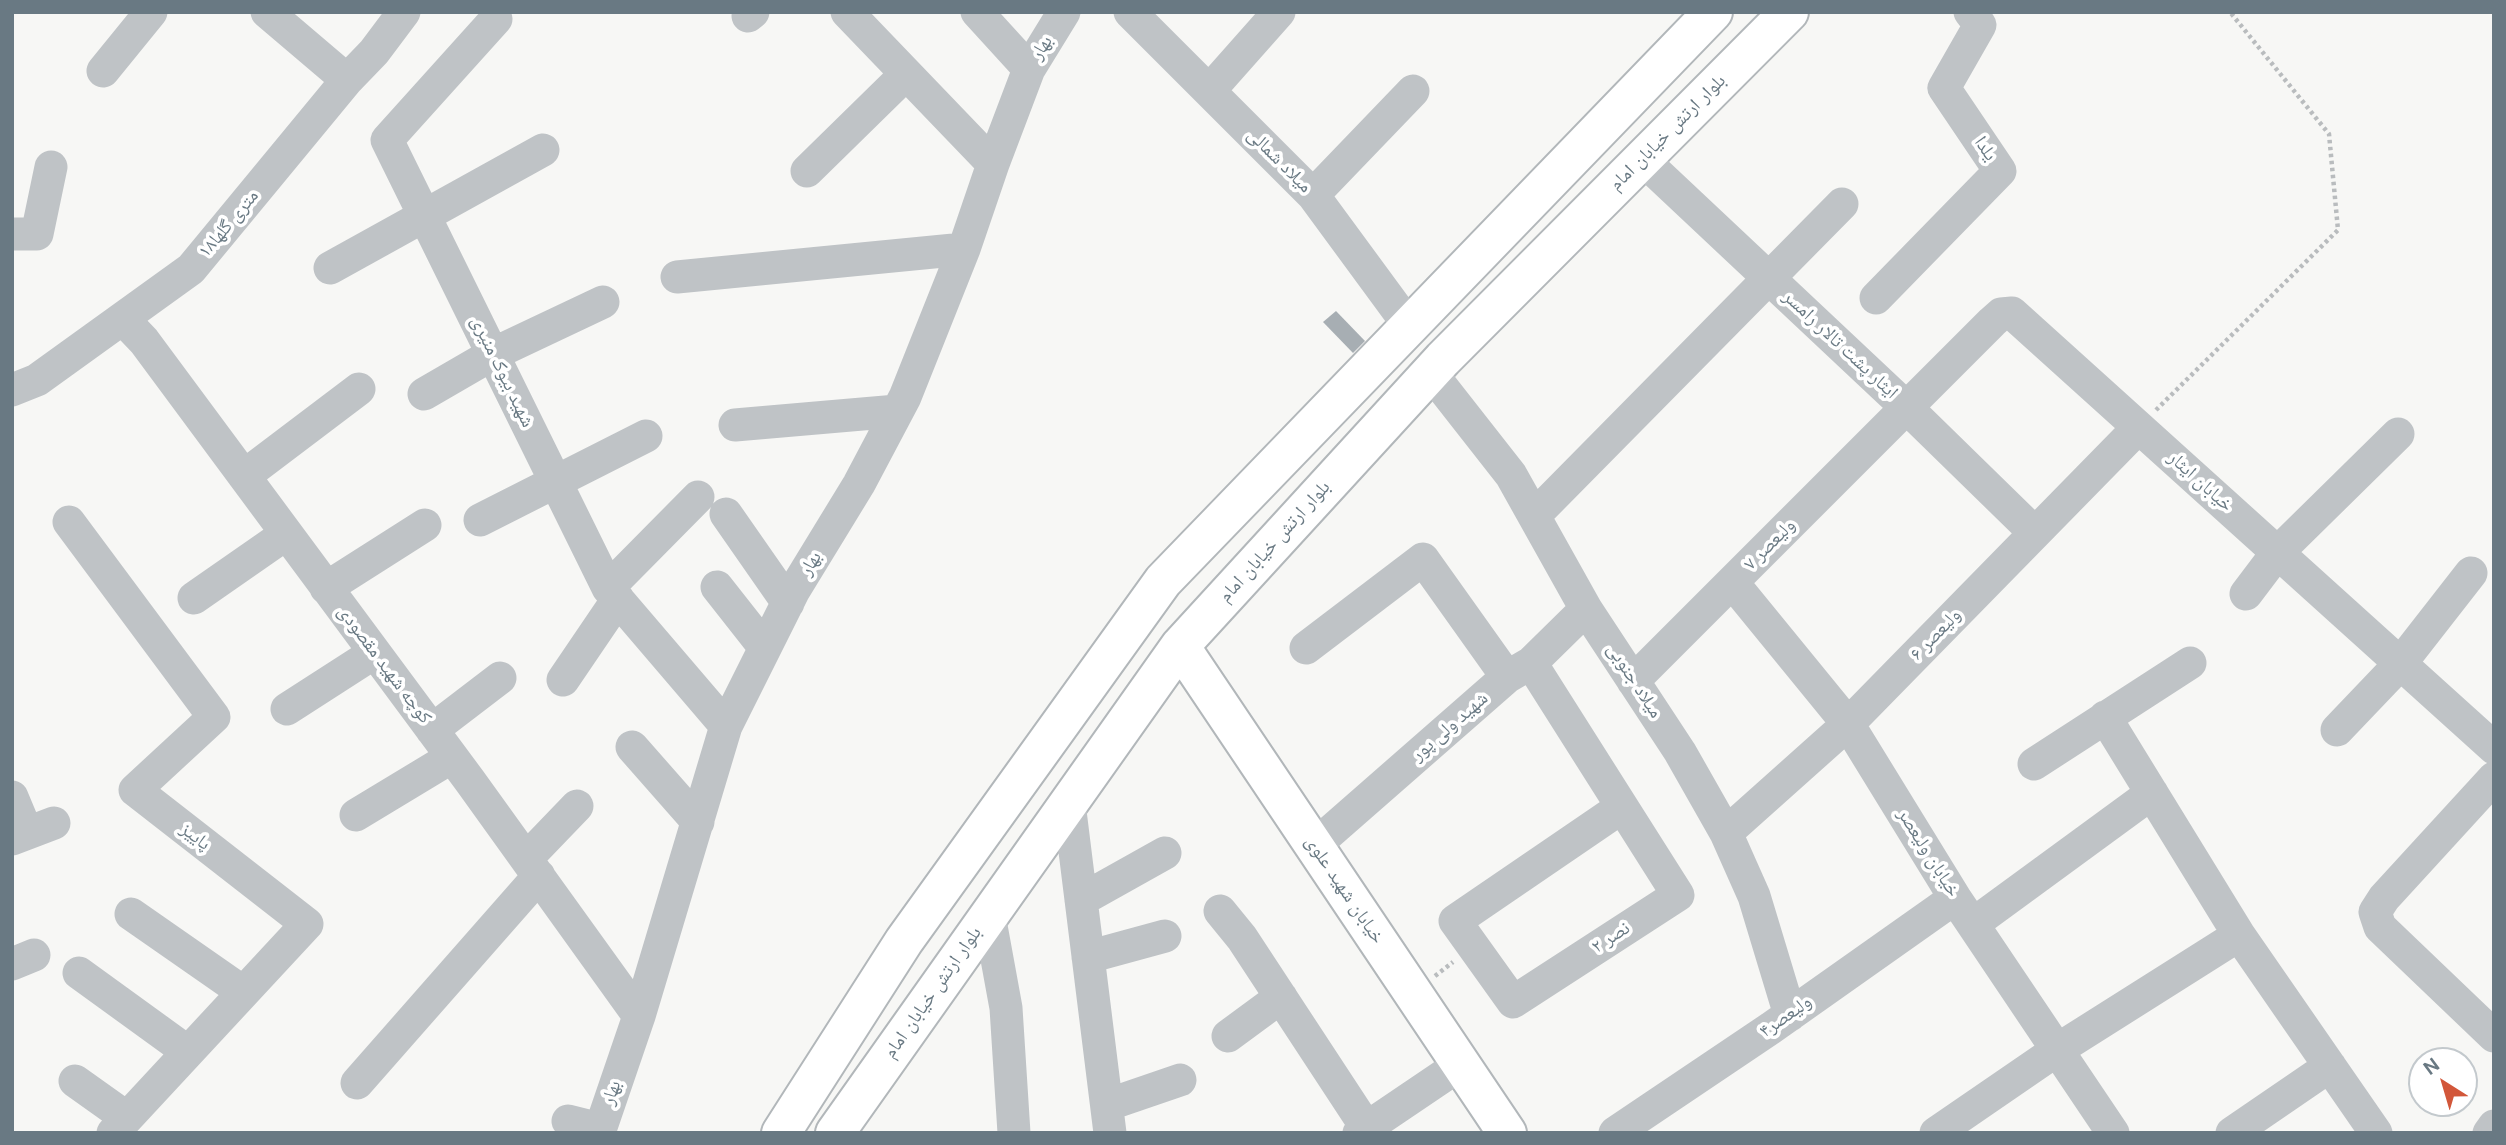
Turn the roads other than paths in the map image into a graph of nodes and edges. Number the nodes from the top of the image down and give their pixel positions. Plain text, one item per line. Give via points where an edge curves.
1 (150, 12) edge
2 (267, 12) edge
3 (404, 12) edge
4 (847, 12) edge
5 (977, 12) edge
6 (1064, 12) edge
7 (1130, 12) edge
8 (1279, 12) edge
9 (1788, 12) edge
10 (1970, 12) edge
11 (1710, 13) edge
12 (496, 19) dead end
13 (1029, 69) junction
14 (103, 71) dead end
15 (906, 74) junction
16 (347, 80) junction
17 (1209, 91) junction
18 (1413, 91) dead end
19 (543, 150) dead end
20 (1642, 159) junction
21 (993, 164) junction
22 (51, 167) dead end
23 (807, 171) dead end
24 (1313, 195) junction
25 (1842, 204) dead end
26 (424, 216) junction
27 (12, 234) edge
28 (964, 249) junction
29 (330, 268) dead end
30 (677, 277) dead end
31 (1768, 278) junction
32 (1876, 298) dead end
33 (603, 302) dead end
34 (123, 319) junction
35 (1410, 327) junction
36 (493, 354) junction
37 (1431, 373) junction
38 (12, 390) edge
39 (359, 390) dead end
40 (424, 394) dead end
41 (1907, 408) junction
42 (897, 411) junction
43 (735, 425) dead end
44 (2138, 428) junction
45 (2398, 434) dead end
46 (646, 436) dead end
47 (244, 476) junction
48 (556, 482) junction
49 (698, 497) dead end
50 (726, 514) dead end
51 (1534, 516) junction
52 (480, 520) dead end
53 (69, 522) dead end
54 (425, 525) dead end
55 (2035, 533) junction
56 (286, 534) junction
57 (2277, 553) junction
58 (2471, 573) dead end
59 (1732, 582) junction
60 (717, 587) dead end
61 (326, 588) junction
62 (613, 593) junction
63 (2246, 594) dead end
64 (194, 598) dead end
65 (788, 603) junction
66 (1586, 608) junction
67 (1180, 646) junction
68 (765, 648) junction
69 (1306, 648) dead end
70 (374, 653) junction
71 (2190, 663) dead end
72 (2400, 664) junction
73 (1519, 670) junction
74 (500, 678) dead end
75 (564, 680) dead end
76 (1633, 681) junction
77 (287, 709) dead end
78 (2105, 718) junction
79 (1849, 724) junction
80 (726, 726) junction
81 (432, 730) junction
82 (2337, 730) dead end
83 (632, 747) dead end
84 (2494, 748) edge
85 (452, 757) junction
86 (2034, 764) dead end
87 (2494, 778) edge
88 (2152, 793) junction
89 (12, 797) edge
90 (1069, 803) junction
91 (577, 806) dead end
92 (1622, 807) junction
93 (356, 815) dead end
94 (698, 822) junction
95 (31, 831) edge
96 (1726, 833) junction
97 (1314, 846) junction
98 (1165, 853) dead end
99 (532, 868) junction
100 (1081, 900) junction
101 (1220, 911) dead end
102 (1964, 911) junction
103 (131, 914) dead end
104 (989, 915) junction
105 (2239, 934) junction
106 (1165, 936) dead end
107 (1088, 957) junction
108 (79, 973) dead end
109 (243, 992) junction
110 (1281, 998) junction
111 (1790, 1014) junction
112 (639, 1016) junction
113 (2489, 1021) edge
114 (1228, 1036) dead end
115 (2057, 1050) junction
116 (188, 1052) junction
117 (1461, 1064) junction
118 (2330, 1066) junction
119 (1180, 1080) dead end
120 (75, 1081) dead end
121 (357, 1083) dead end
122 (1108, 1119) edge
123 (568, 1121) dead end
124 (120, 1126) edge
125 (2494, 1126) edge
126 (1363, 1130) edge
127 (2369, 1130) edge
128 (599, 1131) edge
129 (781, 1133) edge
130 (835, 1133) edge
131 (1014, 1133) edge
132 (1507, 1133) edge
133 (1615, 1133) edge
134 (1936, 1133) edge
135 (2113, 1133) edge
136 (2232, 1133) edge
137 (2489, 1133) edge

1 - 14 street
2 - 16 street
3 - 16 street, ۱۸متری گلها
4 - 15 street
5 - 13 street
6 - 13 street, بهار
7 - 17 street, میلاد شمالی
8 - 17 street
9 - 20 main road, بلوار ارتش خیابان امام
10 - 32 street, یلدا via 1980,25 1944,88 2000,171
11 - 35 main road
12 - 26 street, شهید بیوک منیری via 387,140
13 - 21 street, بهار
15 - 21 street
15 - 23 street
16 - 34 street, ۱۸متری گلها via 191,269
17 - 24 street, میلاد شمالی
18 - 24 street
19 - 26 street
20 - 31 street, ایثار پشت تالار رامسر
20 - 37 main road, بلوار ارتش خیابان امام
21 - 28 street, بهار
22 - 27 street via 37,234
24 - 35 street, میلاد شمالی
25 - 31 street
26 - 29 street
26 - 36 street, شهید بیوک منیری
28 - 30 street
28 - 42 street, بهار
31 - 41 street, ایثار پشت تالار رامسر
31 - 51 street
33 - 36 street
34 - 38 street, ۱۸متری گلها via 37,380
34 - 47 street, کوچه شهید مقصودی
35 - 129 main road via 1163,581 904,941
36 - 40 street
36 - 48 street, شهید بیوک منیری
37 - 51 street, میلاد جنوبی via 1511,475
37 - 67 main road, بلوار ارتش خیابان امام
39 - 47 street
41 - 44 street, خیابان ایثار via 1992,321 2012,313
41 - 55 street, ایثار پشت تالار رامسر
41 - 59 street, ولیعصر ۷
42 - 43 street
42 - 65 street, بهار
44 - 55 street, ولیعصر ۶
44 - 57 street, خیابان ایثار
45 - 57 street
46 - 48 street
47 - 56 street, کوچه شهید مقصودی
48 - 52 street
48 - 62 street, شهید بیوک منیری
49 - 62 street
50 - 65 street
51 - 66 street, میلاد جنوبی
53 - 109 street, پاییز via 214,717 135,790 307,924
54 - 61 street
55 - 79 street, ولیعصر ۶
56 - 61 street, کوچه شهید مقصودی
56 - 64 street
57 - 63 street
57 - 72 street, خیابان ایثار
58 - 72 street
59 - 76 street, ولیعصر ۷
59 - 79 street, خیابان ولیعصر
60 - 68 street
61 - 70 street, کوچه شهید مقصودی
62 - 75 street
62 - 80 street, شهید بیوک منیری
65 - 68 street, بهار
66 - 73 street, شهید ولی پور
66 - 76 street, میلاد جنوبی
67 - 90 main road, بلوار ارتش خیابان امام
67 - 97 main road, خیابان شهید علوی
68 - 80 street, بهار
69 - 73 street, نصر ۲ via 1423,559
70 - 77 street
70 - 81 street, کوچه شهید مقصودی
71 - 78 street
72 - 82 street
72 - 84 street, خیابان ایثار
73 - 92 street, نصر ۲
73 - 97 street, شهید ولی پور
74 - 81 street
76 - 96 street, میلاد جنوبی
78 - 86 street
78 - 88 street
79 - 96 street, ولیعصر ۶
79 - 102 street, خیابان ولیعصر
80 - 94 street, بهار
81 - 85 street, کوچه شهید مقصودی
83 - 94 street
85 - 93 street
85 - 99 street, کوچه شهید مقصودی
87 - 113 street via 2375,912 2380,927
88 - 102 street, ولیعصر۴
88 - 105 street
89 - 95 street
90 - 100 street
90 - 104 main road, بلوار ارتش خیابان امام
91 - 99 street
92 - 92 street, نصر ۲ via 1455,921 1513,1002 1678,895
94 - 112 street, بهار
96 - 111 street, میلاد جنوبی via 1754,896
97 - 117 main road, خیابان شهید علوی
98 - 100 street
99 - 112 street, کوچه شهید مقصودی
99 - 121 street
100 - 107 street
101 - 110 street
102 - 111 street, ولیعصر۴
102 - 115 street, خیابان ولیعصر
103 - 109 street
104 - 130 main road, بلوار ارتش خیابان امام
104 - 131 street via 1006,1008
105 - 115 street
105 - 118 street
106 - 107 street
107 - 122 street
108 - 116 street
109 - 116 street, پاییز
110 - 114 street
110 - 126 street
111 - 133 street, ولیعصر۴
112 - 128 street, بهار
115 - 134 street
115 - 135 street, خیابان ولیعصر
116 - 124 street, پاییز
117 - 126 street
117 - 132 main road, خیابان شهید علوی
118 - 127 street
118 - 136 street
119 - 122 street
120 - 124 street
123 - 128 street
125 - 137 street

